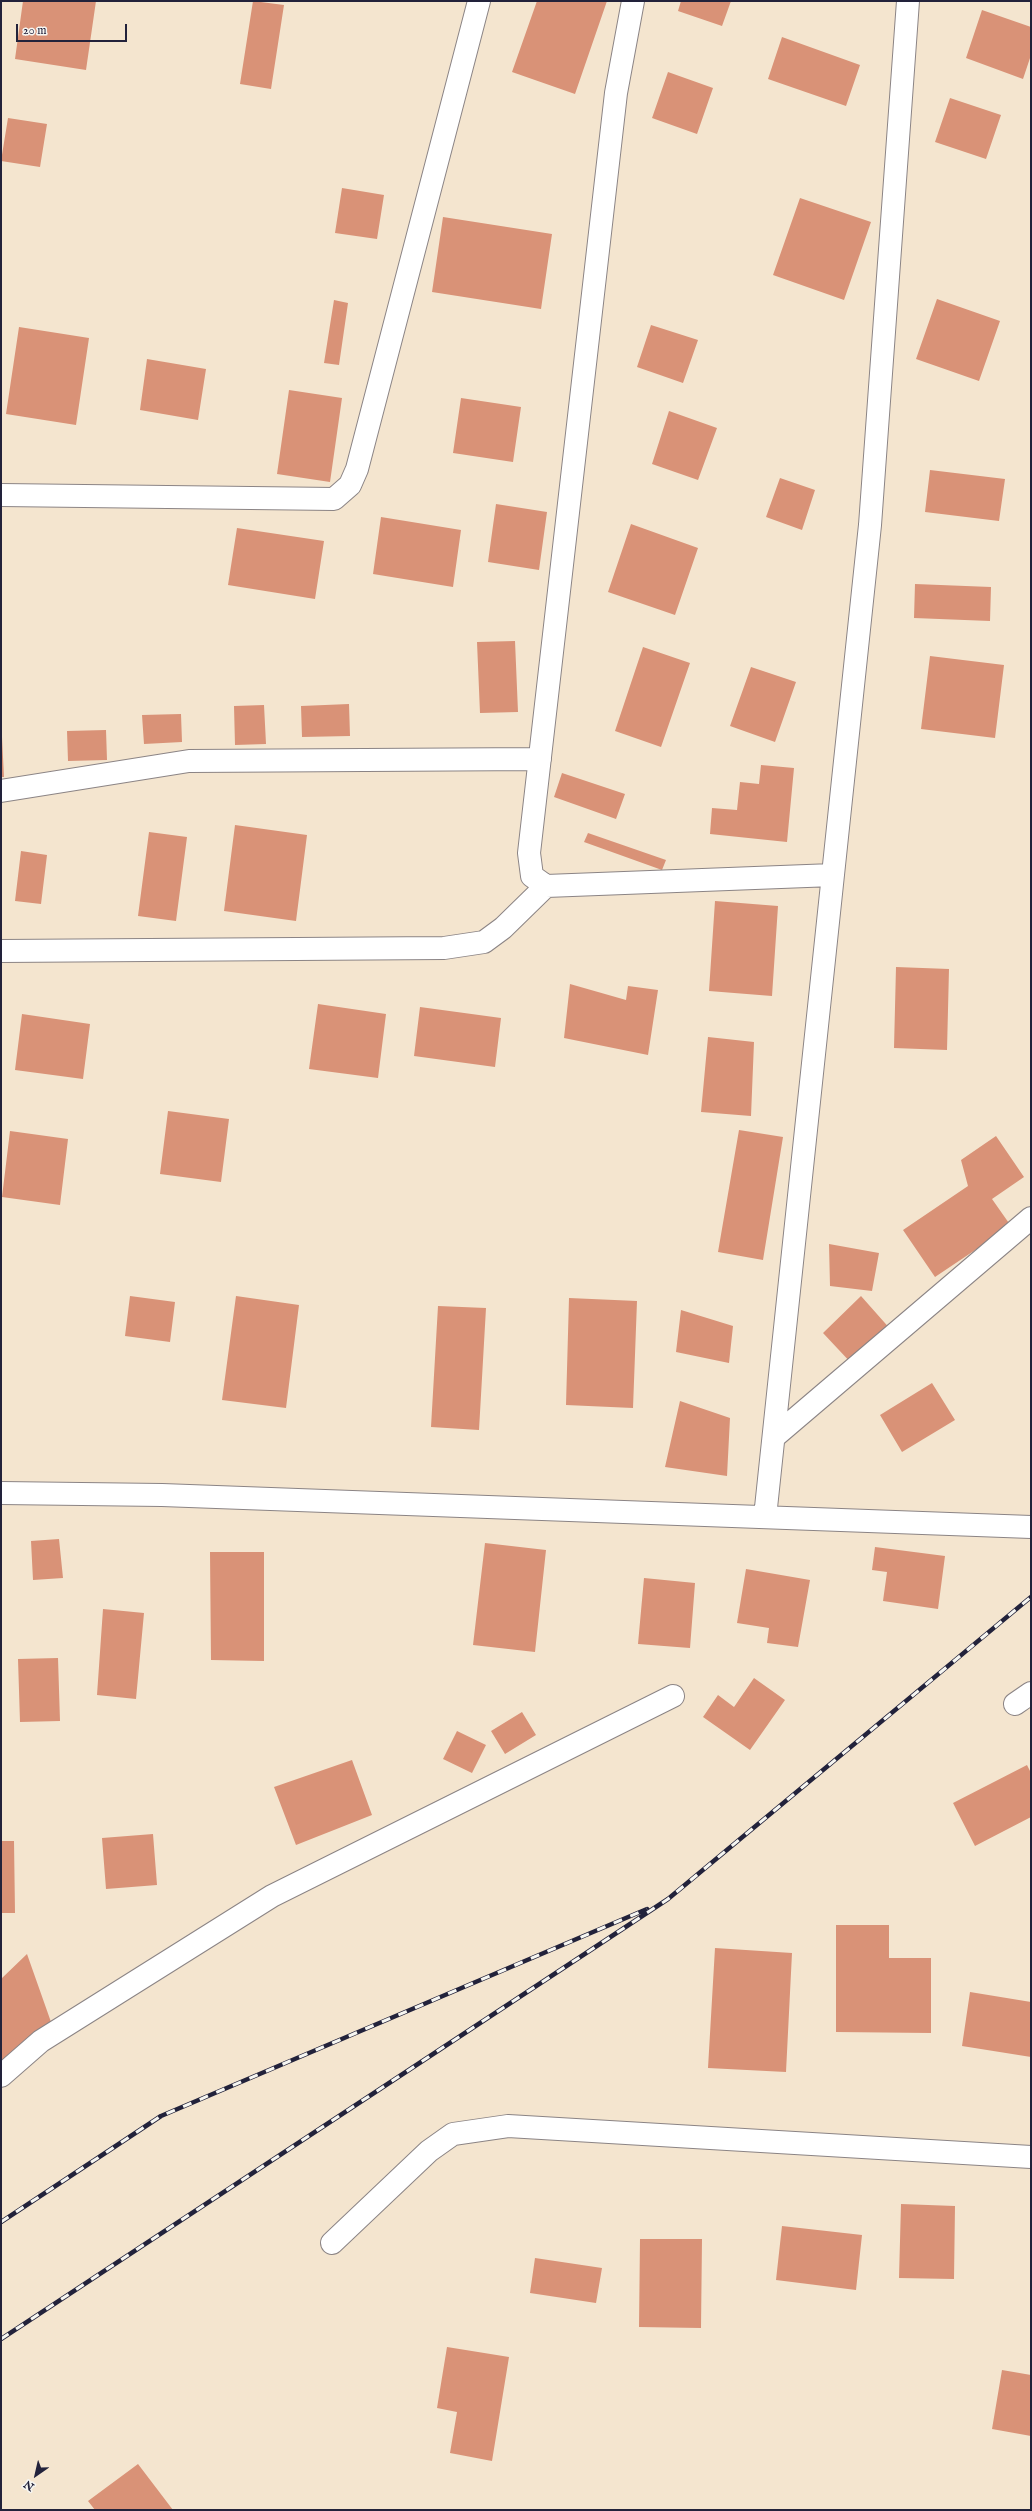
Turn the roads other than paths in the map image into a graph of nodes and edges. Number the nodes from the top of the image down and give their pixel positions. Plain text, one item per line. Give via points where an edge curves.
1 (479, 1) edge
2 (633, 1) edge
3 (908, 1) edge
4 (1, 495) edge
5 (540, 759) junction
6 (1, 791) edge
7 (833, 875) junction
8 (546, 886) junction
9 (1, 951) edge
10 (1031, 1218) edge
11 (774, 1437) junction
12 (1, 1493) edge
13 (765, 1517) junction
14 (1031, 1527) edge
15 (673, 1696) dead end
16 (1, 2076) edge
17 (1031, 2157) edge
18 (332, 2243) dead end

1 - 4 street via 357,469 350,485 334,499
2 - 5 street via 616,92
3 - 7 street via 870,525
5 - 6 street via 189,761
5 - 8 street via 529,853 532,876
7 - 8 street
7 - 11 street
8 - 9 street via 503,928 484,942 444,948
10 - 11 street
11 - 13 street
12 - 13 street via 170,1495
13 - 14 street
15 - 16 street via 272,1896 41,2041
17 - 18 street via 508,2126 453,2134 429,2151

